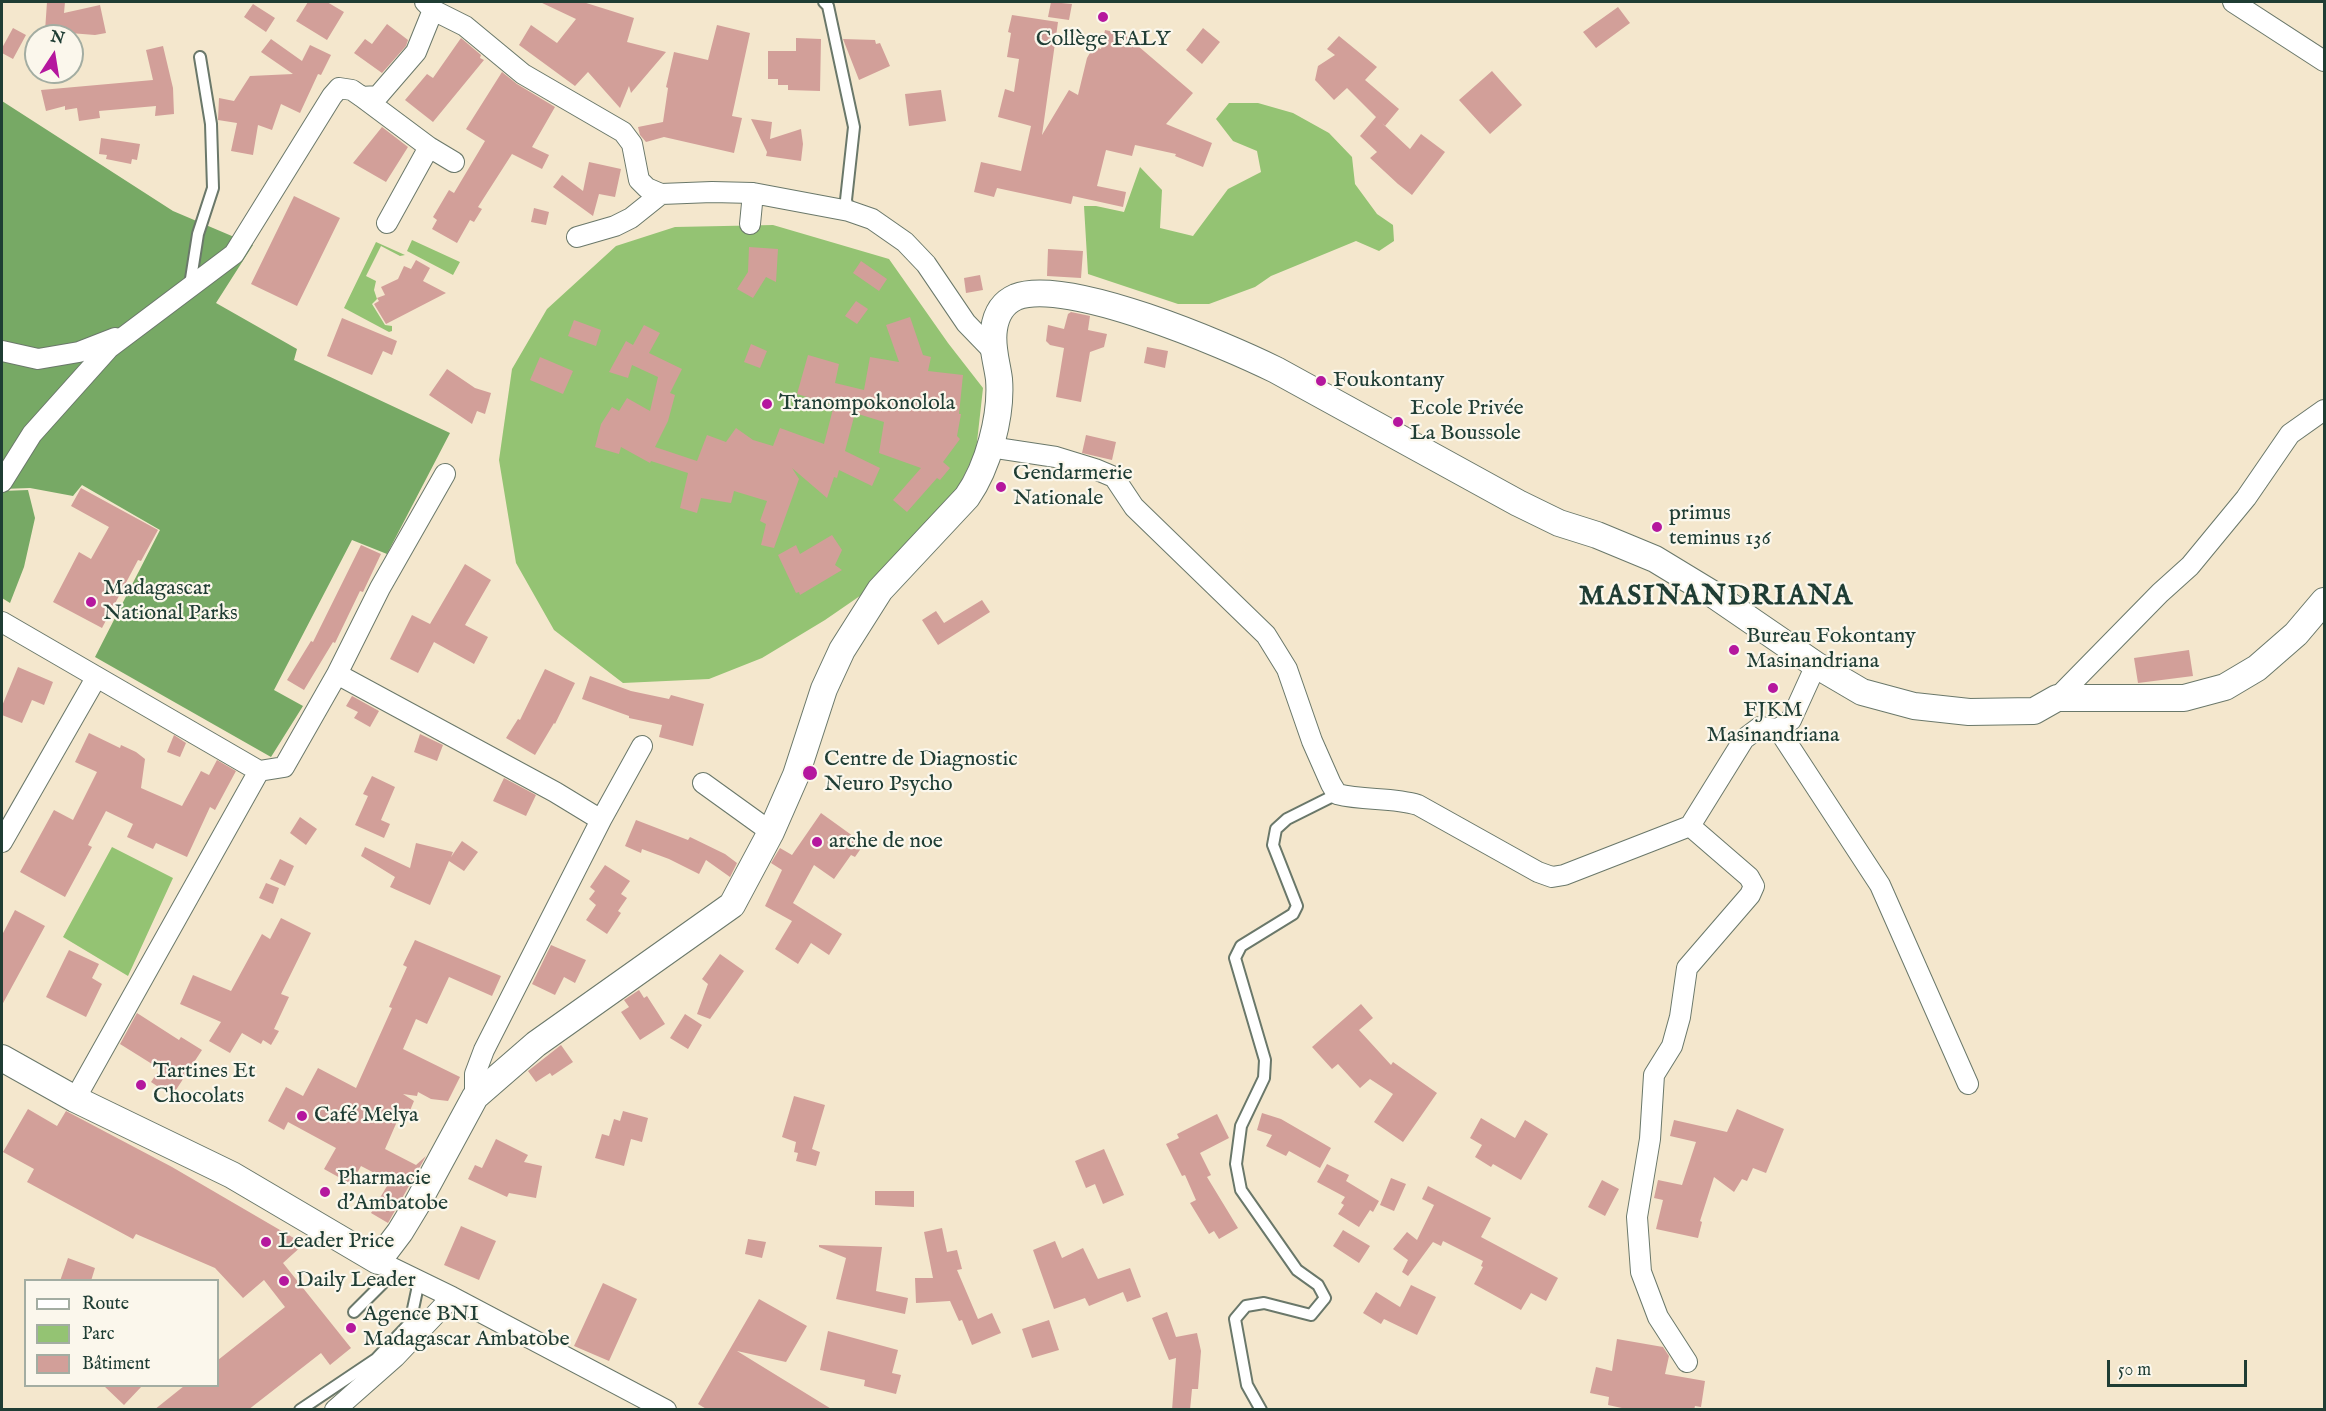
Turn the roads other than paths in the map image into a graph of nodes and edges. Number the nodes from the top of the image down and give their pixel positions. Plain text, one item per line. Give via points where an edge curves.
1 (824, 2) edge
2 (2233, 2) edge
3 (429, 6) edge
4 (200, 57) dead end
5 (2325, 62) edge
6 (362, 97) junction
7 (429, 147) junction
8 (454, 162) dead end
9 (753, 193) junction
10 (661, 194) junction
11 (849, 211) junction
12 (387, 222) dead end
13 (750, 224) dead end
14 (577, 237) dead end
15 (190, 285) junction
16 (129, 333) junction
17 (2, 351) edge
18 (995, 353) junction
19 (2325, 410) edge
20 (990, 447) junction
21 (445, 474) dead end
22 (2, 482) edge
23 (2325, 601) edge
24 (2, 622) edge
25 (1816, 665) junction
26 (337, 674) junction
27 (96, 678) junction
28 (2056, 698) junction
29 (1778, 729) junction
30 (642, 746) dead end
31 (259, 771) junction
32 (703, 783) dead end
33 (1337, 794) junction
34 (602, 820) junction
35 (1690, 826) junction
36 (771, 832) junction
37 (2, 842) edge
38 (2, 1058) edge
39 (1968, 1084) dead end
40 (475, 1097) junction
41 (75, 1099) junction
42 (387, 1265) junction
43 (419, 1281) junction
44 (452, 1297) junction
45 (354, 1312) dead end
46 (1687, 1362) dead end
47 (300, 1410) edge
48 (335, 1410) edge
49 (666, 1410) edge
50 (1261, 1410) edge

1 - 11 lane via 854,128 846,200
2 - 5 street
3 - 6 street via 416,52 378,96
3 - 10 street via 465,26 523,74 623,132 632,144 639,180
4 - 15 lane via 212,124 213,188 198,234
6 - 7 street
6 - 15 street via 339,88 234,254
7 - 8 street
7 - 12 street
9 - 10 street
9 - 11 street
9 - 13 street
10 - 14 street via 623,222
11 - 18 street via 872,219 905,242 926,264 966,323
15 - 16 street
16 - 17 street via 79,352 38,359
16 - 22 street via 109,348 33,434
18 - 20 street via 998,400
18 - 25 street via 993,331 998,313 1005,303 1037,293 1067,296 1191,331 1276,370 1518,503 1655,559
19 - 28 street via 2290,434 2246,498 2190,566
20 - 33 street via 1056,457 1114,477 1134,507 1266,635 1287,669 1312,741
20 - 36 street via 979,480 968,497 880,590 843,650 824,689 796,775
21 - 26 street via 380,588
23 - 28 street via 2296,634 2257,668 2225,687 2184,698
24 - 27 street
25 - 28 street via 1862,692 1914,706 1969,712 2034,711
25 - 29 street via 1791,720
26 - 31 street via 284,767
26 - 34 street
27 - 31 street
27 - 37 street
29 - 35 street via 1760,727 1744,739
29 - 39 street via 1880,885
30 - 34 street
31 - 41 street
32 - 36 street
33 - 35 street via 1418,805 1552,877
33 - 50 lane via 1287,819 1276,829 1273,845 1297,906 1293,914 1242,945 1236,958 1265,1060 1264,1078 1241,1126 1236,1164 1241,1190 1297,1270 1318,1285 1325,1298 1311,1315 1264,1303 1246,1306 1235,1319 1247,1385
34 - 40 street via 484,1050 475,1074
35 - 46 street via 1749,877 1754,886 1687,968 1672,1046 1654,1075 1650,1139 1637,1216 1641,1272 1658,1317
36 - 40 street via 732,904 536,1044
38 - 41 street
40 - 42 street via 400,1232
41 - 42 street via 232,1175
42 - 43 street
42 - 45 lane
43 - 44 street
43 - 47 lane via 410,1323 376,1359
44 - 48 street via 395,1357
44 - 49 street

